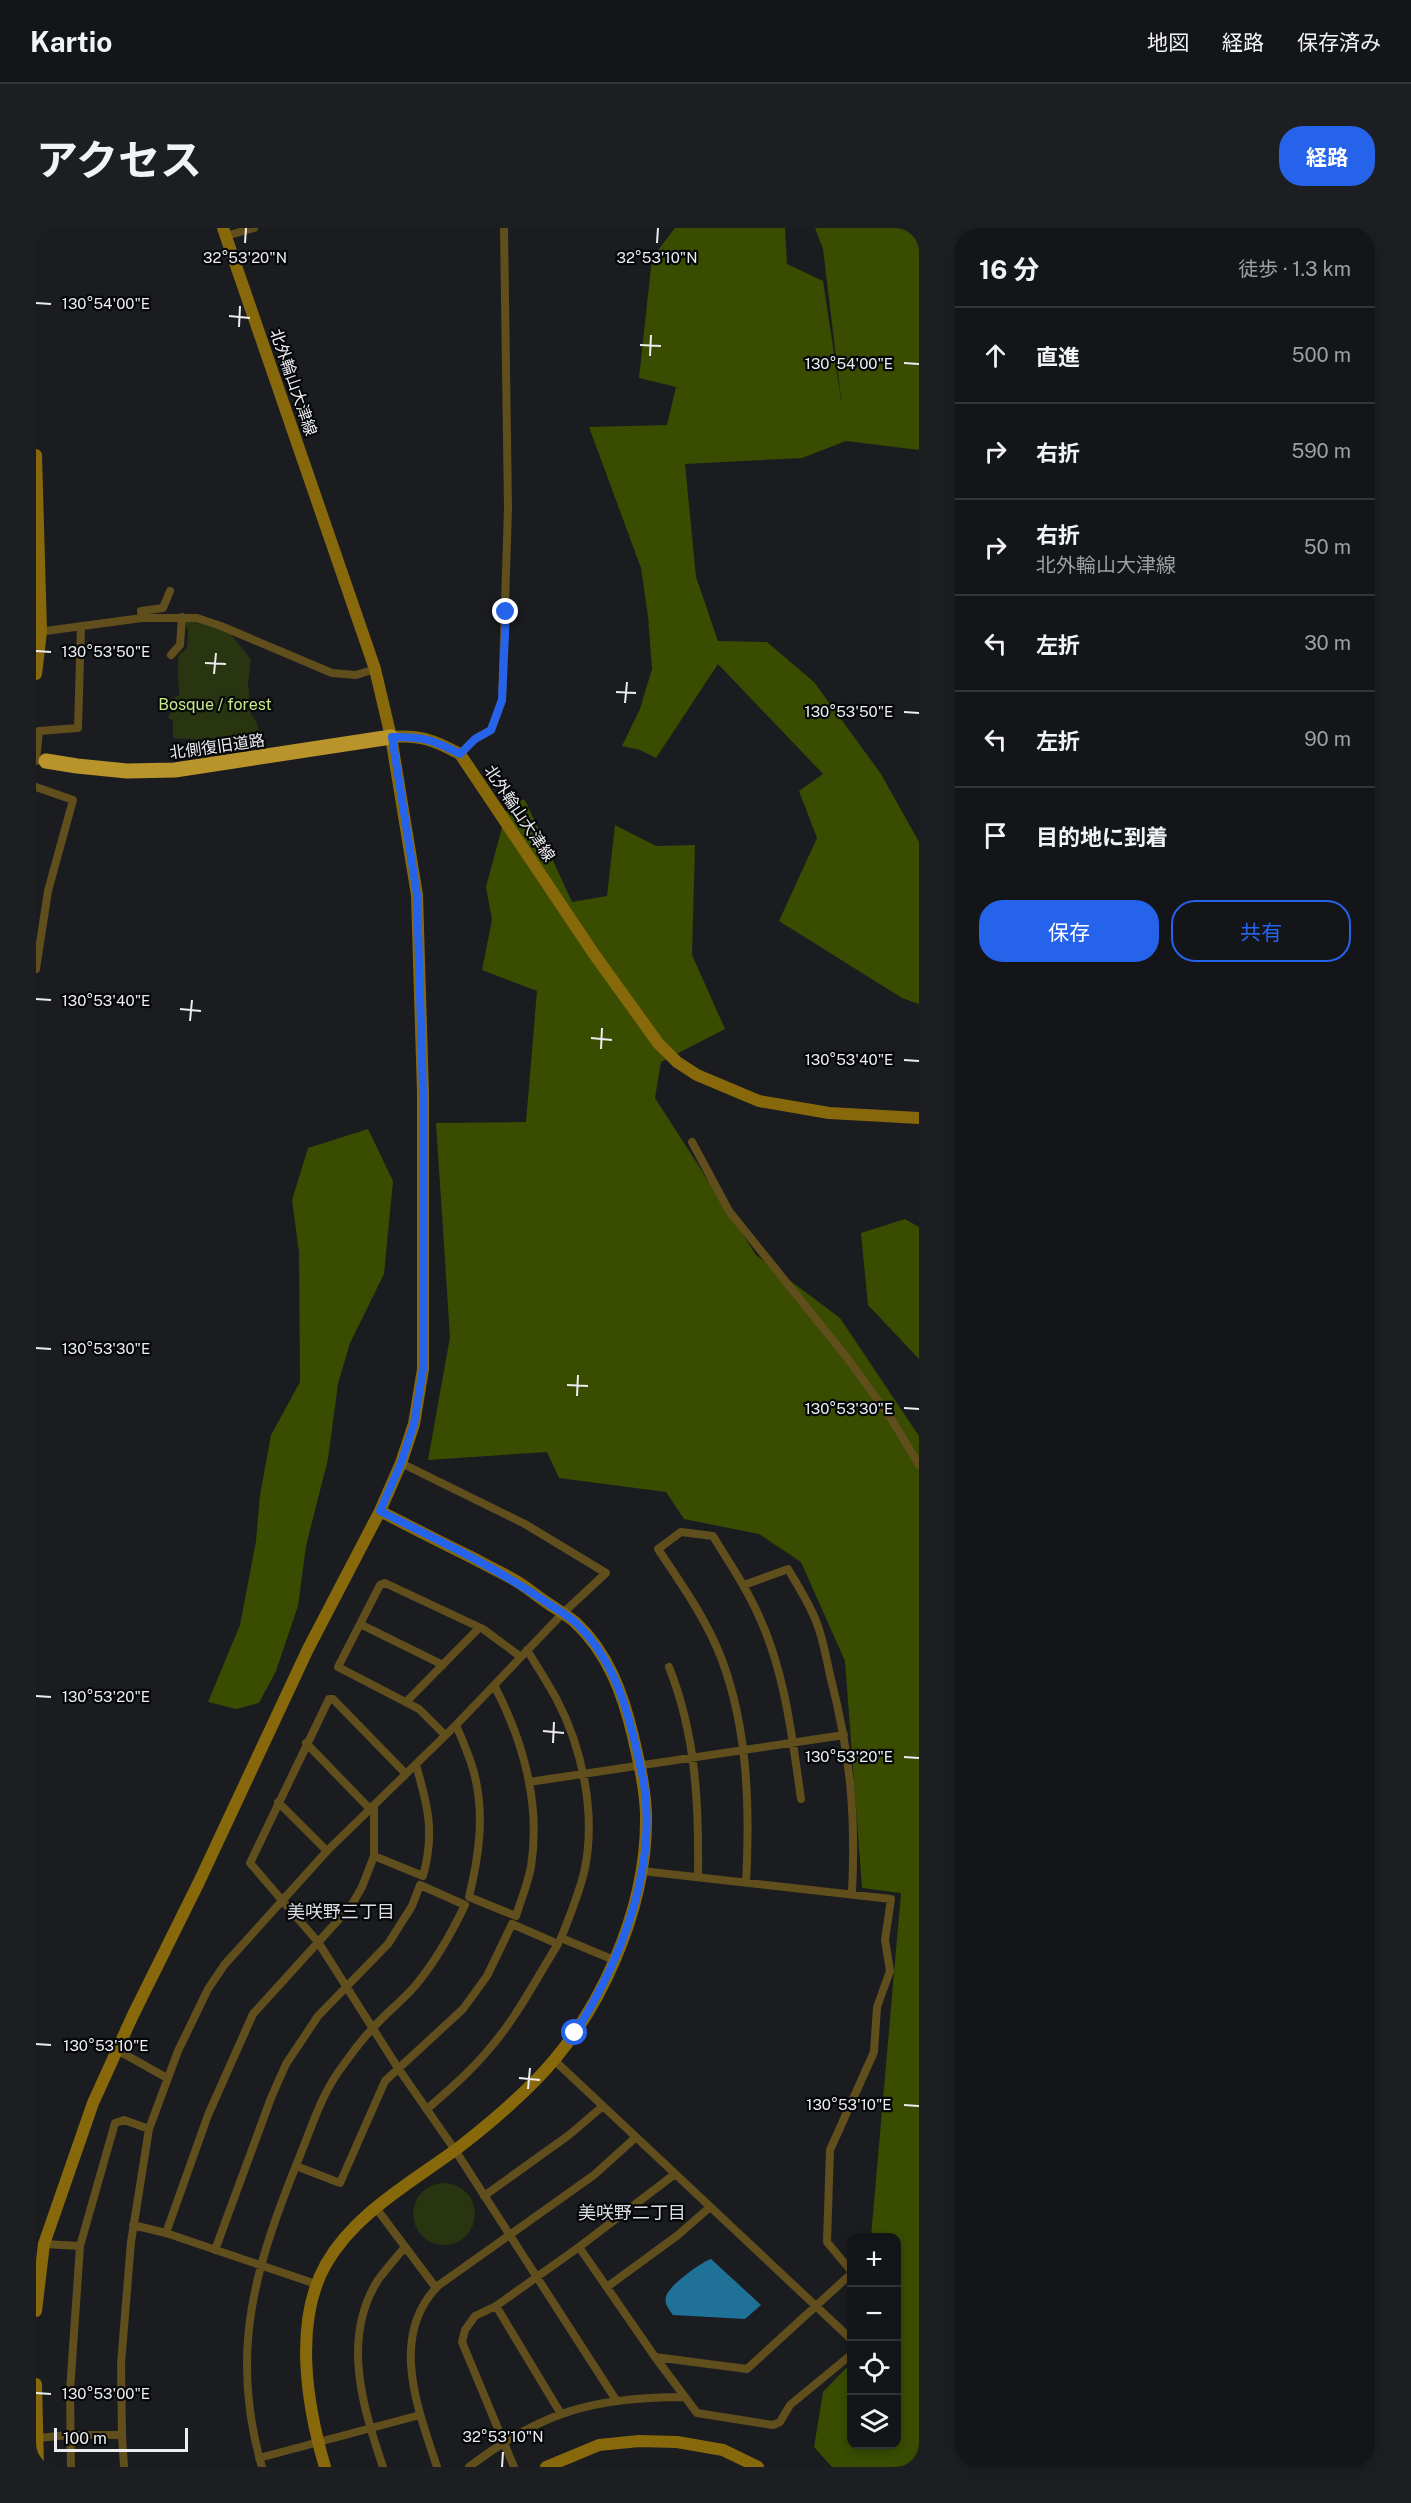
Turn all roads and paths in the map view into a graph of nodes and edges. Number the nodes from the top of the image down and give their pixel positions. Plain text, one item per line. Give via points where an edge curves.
1 (254, 228) edge
2 (504, 228) edge
3 (224, 232) edge
4 (36, 455) edge
5 (170, 591) dead end
6 (182, 617) junction
7 (142, 618) junction
8 (81, 626) junction
9 (38, 632) edge
10 (171, 655) dead end
11 (375, 669) junction
12 (36, 674) edge
13 (392, 737) junction
14 (460, 754) junction
15 (41, 761) edge
16 (36, 787) edge
17 (36, 969) edge
18 (919, 1118) edge
19 (692, 1142) dead end
20 (401, 1463) junction
21 (919, 1465) edge
22 (380, 1511) junction
23 (744, 1585) junction
24 (562, 1613) junction
25 (360, 1624) junction
26 (479, 1628) junction
27 (524, 1654) junction
28 (443, 1665) junction
29 (669, 1667) dead end
30 (494, 1684) junction
31 (406, 1702) junction
32 (456, 1725) junction
33 (446, 1735) junction
34 (844, 1736) junction
35 (793, 1742) junction
36 (306, 1743) junction
37 (742, 1750) junction
38 (694, 1758) junction
39 (416, 1765) junction
40 (640, 1766) junction
41 (406, 1774) junction
42 (583, 1774) junction
43 (529, 1782) junction
44 (801, 1799) dead end
45 (278, 1802) junction
46 (372, 1807) junction
47 (327, 1851) junction
48 (374, 1857) junction
49 (642, 1871) junction
50 (698, 1877) junction
51 (422, 1880) junction
52 (746, 1882) junction
53 (852, 1893) junction
54 (282, 1899) junction
55 (467, 1901) junction
56 (514, 1920) junction
57 (559, 1941) junction
58 (318, 1942) junction
59 (614, 1960) junction
60 (347, 1985) junction
61 (374, 2027) junction
62 (117, 2050) junction
63 (554, 2060) junction
64 (398, 2068) junction
65 (167, 2078) junction
66 (603, 2106) junction
67 (427, 2109) junction
68 (149, 2129) junction
69 (636, 2137) junction
70 (454, 2150) junction
71 (296, 2166) junction
72 (675, 2174) junction
73 (484, 2196) junction
74 (710, 2207) junction
75 (376, 2208) junction
76 (134, 2225) junction
77 (166, 2233) junction
78 (509, 2235) junction
79 (44, 2244) junction
80 (80, 2246) junction
81 (579, 2247) junction
82 (404, 2248) junction
83 (215, 2250) junction
84 (261, 2266) junction
85 (847, 2267) edge
86 (536, 2276) junction
87 (847, 2277) edge
88 (316, 2284) junction
89 (607, 2287) junction
90 (436, 2288) junction
91 (816, 2305) junction
92 (496, 2306) junction
93 (36, 2311) edge
94 (847, 2335) edge
95 (655, 2357) junction
96 (847, 2358) edge
97 (36, 2384) edge
98 (684, 2397) junction
99 (616, 2400) junction
100 (561, 2414) junction
101 (420, 2415) junction
102 (370, 2428) junction
103 (69, 2435) junction
104 (122, 2435) junction
105 (37, 2438) edge
106 (503, 2441) junction
107 (318, 2442) junction
108 (260, 2463) edge
109 (38, 2467) edge
110 (71, 2467) edge
111 (124, 2467) edge
112 (326, 2467) edge
113 (383, 2467) edge
114 (437, 2467) edge
115 (469, 2467) edge
116 (514, 2467) edge
117 (546, 2467) edge
118 (758, 2467) edge

1 - 3 street
2 - 14 street via 508,508 502,700 491,730
3 - 11 street, 北外輪山大津線
4 - 9 street
5 - 7 street via 164,608 141,611
6 - 7 street
6 - 10 street via 180,645
6 - 11 street via 221,626 332,673 356,675
7 - 8 street
8 - 9 street
8 - 15 street via 78,728 39,731
9 - 12 street
11 - 13 street, 北外輪山大津線
13 - 14 street, 北外輪山大津線 via 417,736 437,741
13 - 15 highway, 北側復旧道路 via 175,771 127,771
13 - 20 street via 417,895 423,1093 423,1369 414,1424
14 - 18 street, 北外輪山大津線 via 594,954 658,1043 677,1062 697,1075 759,1101 829,1113
16 - 17 street via 73,800 48,891
19 - 21 street via 729,1211 848,1359
20 - 22 street
20 - 24 street via 525,1524 606,1573
22 - 24 street via 520,1582
22 - 62 street via 308,1649
23 - 34 street via 788,1569 817,1624
23 - 35 street via 773,1654
23 - 37 street via 713,1536 681,1532 658,1550 689,1596 721,1658 731,1687
24 - 27 street
24 - 40 street via 596,1646 612,1672 625,1702
25 - 26 street via 380,1585 385,1583
25 - 28 street
25 - 31 street via 338,1667
26 - 27 street
26 - 28 street
27 - 30 street
27 - 42 street via 556,1699 573,1737
28 - 31 street
29 - 38 street via 680,1694
30 - 32 street
30 - 43 street via 511,1717
31 - 33 street
32 - 33 street
32 - 55 street via 474,1772 480,1802 477,1866
33 - 39 street
34 - 35 street
34 - 53 street via 855,1839
35 - 37 street
35 - 44 street
36 - 41 street via 326,1703 333,1699
36 - 45 street
36 - 46 street
37 - 38 street
37 - 52 street via 748,1826
38 - 40 street
38 - 50 street
39 - 41 street
39 - 51 street via 430,1820
40 - 42 street
40 - 49 street via 646,1817
41 - 46 street
42 - 43 street
42 - 57 street via 588,1826 585,1867
43 - 56 street via 533,1825 530,1868
45 - 47 street
45 - 54 street via 250,1863
46 - 47 street
46 - 48 street
47 - 54 street
48 - 51 street
48 - 58 street via 351,1906
49 - 50 street
49 - 59 street
50 - 52 street
51 - 55 street
51 - 60 street via 401,1926
52 - 53 street
53 - 85 street via 891,1899 885,1940 890,1971 877,2007 874,2052 830,2150 827,2242
54 - 58 street
54 - 65 street via 208,1989
55 - 56 street
55 - 61 street via 429,1968
56 - 57 street
56 - 64 street via 487,1976 464,2009
57 - 59 street
57 - 67 street via 491,2047
58 - 60 street
58 - 77 street via 253,2014 208,2115
59 - 63 street via 592,2007
60 - 61 street
60 - 83 street via 307,2030 286,2064
61 - 64 street
61 - 71 street via 337,2074
62 - 65 street
62 - 79 street via 93,2103
63 - 66 street
63 - 70 street via 484,2128
64 - 67 street
64 - 71 street via 379,2093 340,2183
65 - 68 street
66 - 69 street
66 - 73 street
67 - 70 street
68 - 76 street
68 - 80 street via 124,2120 115,2123
69 - 72 street
69 - 78 street via 594,2175
70 - 73 street
70 - 75 street
71 - 84 street
72 - 74 street
72 - 81 street
73 - 78 street
74 - 89 street
74 - 91 street
75 - 82 street
75 - 88 street via 327,2262
76 - 77 street
76 - 104 street via 121,2364
77 - 83 street
78 - 86 street
78 - 90 street
79 - 80 street
79 - 93 street
80 - 103 street
81 - 86 street
81 - 89 street
82 - 90 street
82 - 102 street via 377,2282 360,2330 358,2373
83 - 84 street
84 - 88 street
84 - 108 street via 250,2308 245,2367
86 - 92 street
86 - 99 street
87 - 91 street
88 - 107 street via 310,2306 306,2362
89 - 95 street
90 - 101 street via 414,2329 410,2369
91 - 94 street
91 - 95 street via 747,2369
92 - 100 street
92 - 106 street via 476,2316 462,2342
95 - 98 street
96 - 98 street via 797,2398 780,2422 773,2425 697,2412
97 - 105 street
98 - 99 street
99 - 100 street
100 - 106 street
101 - 102 street
101 - 114 street
102 - 107 street
102 - 113 street
103 - 104 street
103 - 105 street
103 - 110 street
104 - 111 street
105 - 109 street
106 - 115 street
106 - 116 street
107 - 108 street
107 - 112 street
117 - 118 street via 599,2445 639,2441 677,2442 723,2450

